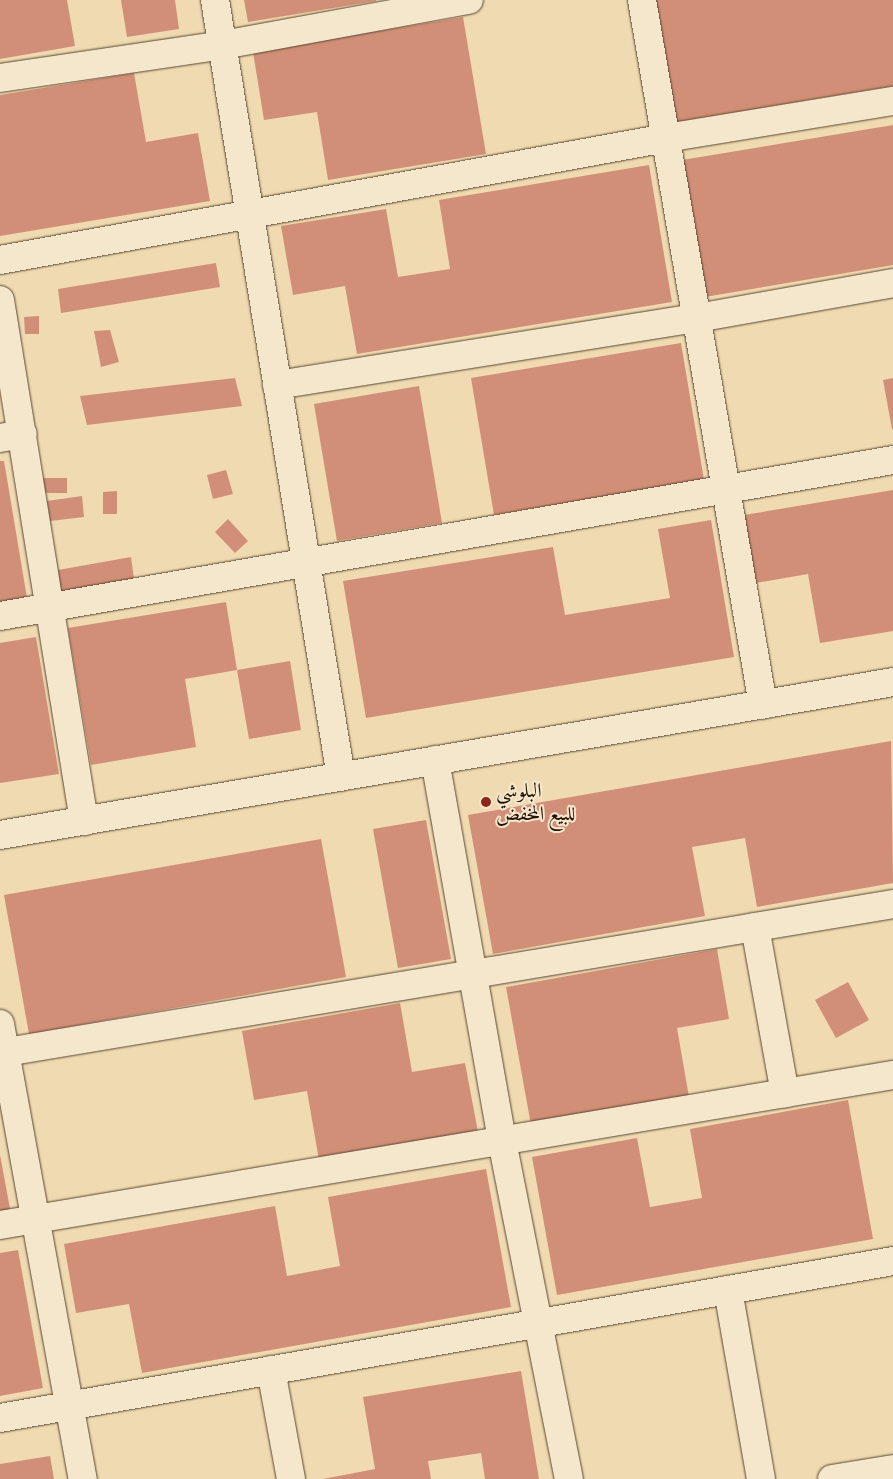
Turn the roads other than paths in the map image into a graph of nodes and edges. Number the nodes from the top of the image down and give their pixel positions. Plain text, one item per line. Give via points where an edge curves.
1 (215, 0) edge
2 (469, 0) edge
3 (642, 0) edge
4 (223, 45) junction
5 (0, 78) edge
6 (893, 102) edge
7 (666, 138) junction
8 (250, 215) junction
9 (0, 260) edge
10 (893, 283) edge
11 (0, 300) edge
12 (697, 318) junction
13 (277, 385) junction
14 (12, 436) edge
15 (893, 460) edge
16 (726, 488) junction
17 (306, 563) junction
18 (47, 609) junction
19 (0, 616) edge
20 (893, 682) edge
21 (763, 705) junction
22 (435, 760) junction
23 (341, 777) junction
24 (84, 821) junction
25 (0, 835) edge
26 (893, 904) edge
27 (755, 927) junction
28 (472, 974) junction
29 (0, 1024) edge
30 (2, 1052) edge
31 (893, 1075) edge
32 (786, 1093) junction
33 (502, 1141) junction
34 (35, 1219) junction
35 (0, 1225) edge
36 (893, 1261) edge
37 (728, 1290) junction
38 (536, 1324) junction
39 (271, 1370) junction
40 (69, 1406) junction
41 (0, 1418) edge
42 (893, 1469) edge
43 (83, 1479) edge
44 (291, 1479) edge
45 (569, 1479) edge
46 (762, 1479) edge
47 (832, 1479) edge

1 - 4 street
2 - 4 street
3 - 7 street
4 - 5 street
4 - 8 street
6 - 7 street
7 - 8 street
7 - 12 street
8 - 9 street
8 - 13 street
10 - 12 street
11 - 14 street
12 - 13 street
12 - 16 street
13 - 17 street
14 - 18 street
15 - 16 street
16 - 17 street
16 - 21 street
17 - 18 street
17 - 23 street
18 - 19 street
18 - 24 street
20 - 21 street
21 - 22 street
22 - 23 street
22 - 28 street
23 - 24 street
24 - 25 street
26 - 27 street
27 - 28 street
27 - 32 street
28 - 30 street
28 - 33 street
29 - 30 street
30 - 34 street
31 - 32 street
32 - 33 street
33 - 34 street
33 - 38 street
34 - 35 street
34 - 40 street
36 - 37 street
37 - 38 street
37 - 46 street
38 - 39 street
38 - 45 street
39 - 40 street
39 - 44 street
40 - 41 street
40 - 43 street
42 - 47 street

